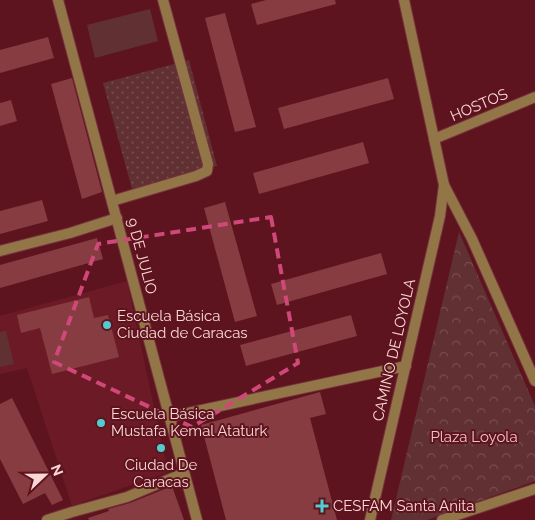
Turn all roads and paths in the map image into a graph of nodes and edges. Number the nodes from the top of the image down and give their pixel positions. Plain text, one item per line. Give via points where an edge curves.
1 (58, 0) edge
2 (163, 0) edge
3 (404, 0) edge
4 (535, 98) edge
5 (434, 139) junction
6 (444, 186) junction
7 (112, 201) junction
8 (117, 218) junction
9 (0, 251) edge
10 (406, 366) junction
11 (535, 381) edge
12 (169, 417) junction
13 (184, 473) junction
14 (535, 489) edge
15 (47, 520) edge
16 (197, 520) edge
17 (370, 520) edge
18 (442, 520) edge

1 - 7 street, 9 DE JULIO
2 - 7 street via 208,164 207,171
3 - 5 street, CAMINO DE LOYOLA
4 - 5 street, HOSTOS
5 - 6 street, CAMINO DE LOYOLA
6 - 10 street, CAMINO DE LOYOLA
6 - 11 street, CAMINO DE LOYOLA via 472,239
7 - 8 street, 9 DE JULIO
8 - 9 street
8 - 12 street, 9 DE JULIO
10 - 12 street
10 - 17 street, CAMINO DE LOYOLA
12 - 13 street, 9 DE JULIO
13 - 15 street via 127,497
13 - 16 street, 9 DE JULIO
14 - 18 street

